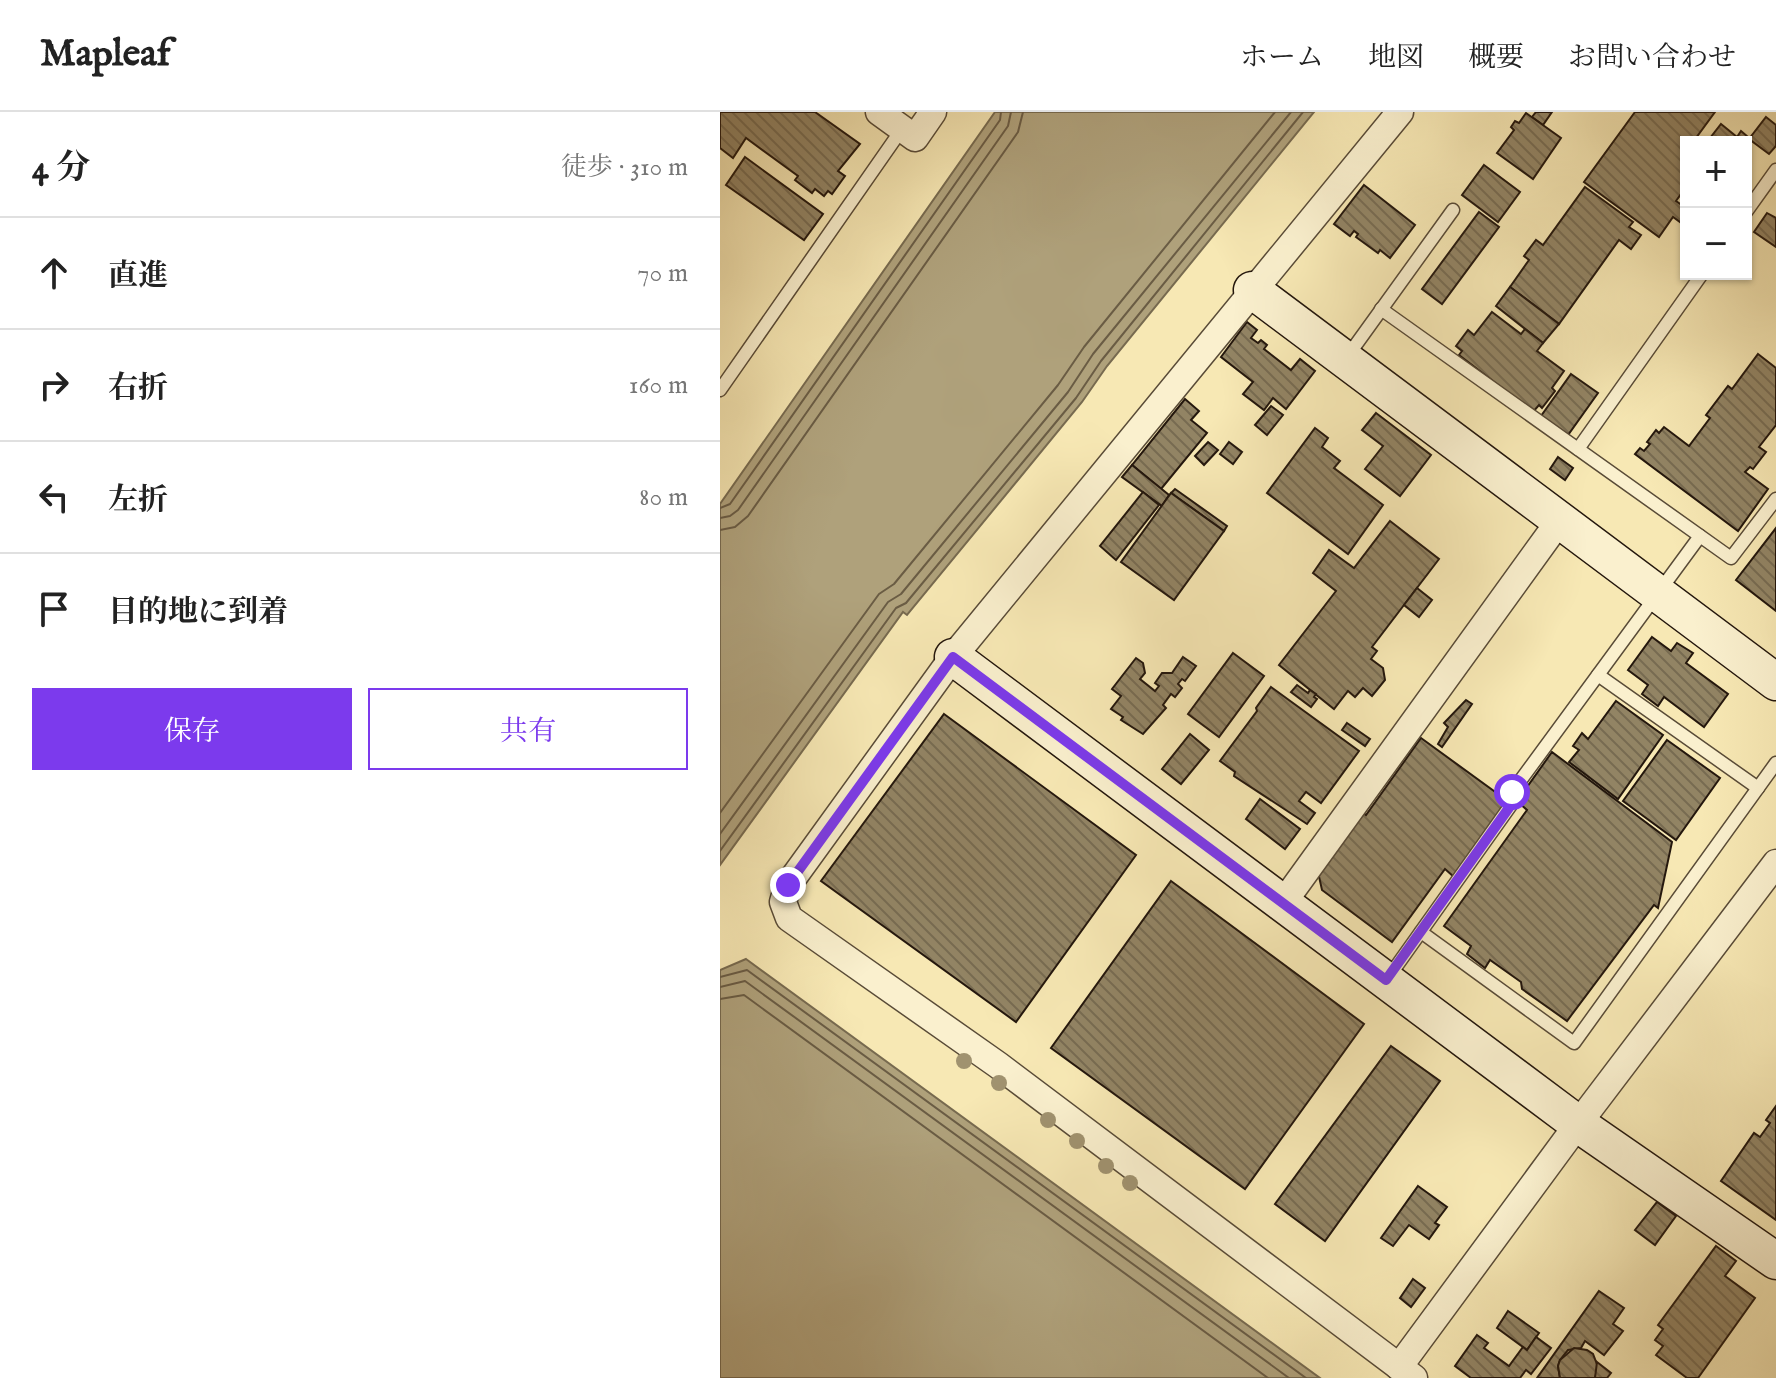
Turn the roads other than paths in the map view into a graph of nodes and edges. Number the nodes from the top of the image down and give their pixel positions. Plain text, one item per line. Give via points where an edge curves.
1 (879, 112) edge
2 (933, 112) edge
3 (1400, 112) edge
4 (902, 129) junction
5 (1776, 170) edge
6 (1749, 208) edge
7 (1453, 210) dead end
8 (1698, 280) edge
9 (1252, 290) junction
10 (1381, 309) junction
11 (1345, 359) junction
12 (720, 390) edge
13 (1578, 449) junction
14 (1776, 499) edge
15 (1560, 520) junction
16 (1700, 536) junction
17 (1659, 594) junction
18 (953, 657) junction
19 (1598, 675) junction
20 (1776, 682) edge
21 (1776, 763) edge
22 (1758, 788) junction
23 (1776, 863) edge
24 (1283, 903) junction
25 (1421, 932) junction
26 (1386, 980) junction
27 (1578, 1124) junction
28 (1776, 1261) edge
29 (1406, 1372) edge

1 - 4 street
2 - 4 street via 915,138
3 - 9 street
4 - 12 lane
5 - 6 lane
7 - 10 lane
8 - 13 lane
9 - 11 street
9 - 18 street
10 - 11 lane
10 - 13 lane
11 - 15 street
13 - 16 lane
14 - 16 lane via 1731,558
15 - 17 street
15 - 24 street
16 - 17 lane
17 - 19 lane
17 - 20 street
18 - 24 street
18 - 29 street via 788,885 783,902 789,918 998,1065
19 - 22 lane
19 - 25 lane via 1512,792 1511,805
21 - 22 lane
22 - 25 lane via 1574,1043
23 - 27 street
24 - 26 street
25 - 26 lane
26 - 27 street
27 - 28 street
27 - 29 street

